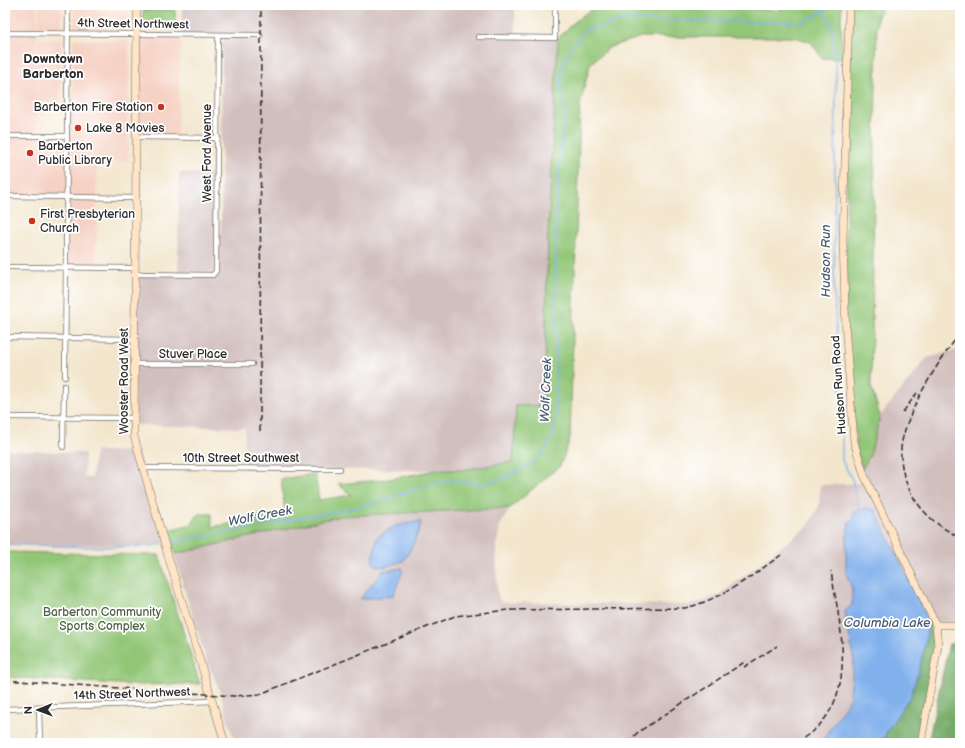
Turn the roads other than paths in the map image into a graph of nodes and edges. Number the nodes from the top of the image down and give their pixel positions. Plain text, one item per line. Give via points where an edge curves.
1 (68, 5) edge
2 (137, 5) edge
3 (555, 5) edge
4 (849, 5) edge
5 (5, 32) edge
6 (68, 33) junction
7 (137, 34) junction
8 (218, 35) junction
9 (260, 35) dead end
10 (478, 37) dead end
11 (5, 136) edge
12 (67, 136) junction
13 (136, 137) junction
14 (218, 138) junction
15 (5, 196) edge
16 (66, 196) junction
17 (136, 198) junction
18 (5, 267) edge
19 (65, 268) junction
20 (135, 271) junction
21 (5, 337) edge
22 (64, 337) junction
23 (134, 338) junction
24 (134, 364) junction
25 (252, 364) dead end
26 (65, 377) dead end
27 (64, 386) dead end
28 (5, 417) edge
29 (64, 418) junction
30 (134, 418) junction
31 (63, 447) dead end
32 (142, 468) junction
33 (340, 468) dead end
34 (936, 625) junction
35 (960, 625) edge
36 (213, 701) junction
37 (39, 708) junction
38 (5, 709) edge
39 (40, 743) edge
40 (225, 743) edge
41 (921, 743) edge

1 - 6 street
2 - 7 main road, Wooster Road West
3 - 10 street via 555,38
4 - 34 main road, Hudson Run Road via 843,241 846,338 854,442 864,475
5 - 6 street, 4th Street Northwest
6 - 7 street, 4th Street Northwest
6 - 12 street
7 - 8 street, 4th Street Northwest
7 - 13 main road, Wooster Road West
8 - 9 street, 4th Street Northwest
8 - 14 street, West Ford Avenue
11 - 12 street
12 - 16 street
13 - 14 street
13 - 17 main road, Wooster Road West
14 - 20 street, West Ford Avenue via 216,271 213,275
15 - 16 street
16 - 17 street
16 - 19 street
17 - 20 main road, Wooster Road West
18 - 19 street
19 - 20 street
19 - 22 street
20 - 23 main road, Wooster Road West
21 - 22 street
22 - 23 street
22 - 26 street
23 - 24 main road, Wooster Road West
24 - 25 street, Stuver Place
24 - 30 main road, Wooster Road West
27 - 29 street
28 - 29 street
29 - 30 street
29 - 31 street
30 - 32 main road, Wooster Road West via 135,440
32 - 33 street, 10th Street Southwest
32 - 36 main road, Wooster Road West
34 - 35 main road
34 - 41 main road, Hudson Run Road via 938,646
36 - 37 street, 14th Street Northwest
36 - 40 main road, Wooster Road West
37 - 38 street, 14th Street Northwest
37 - 39 street

